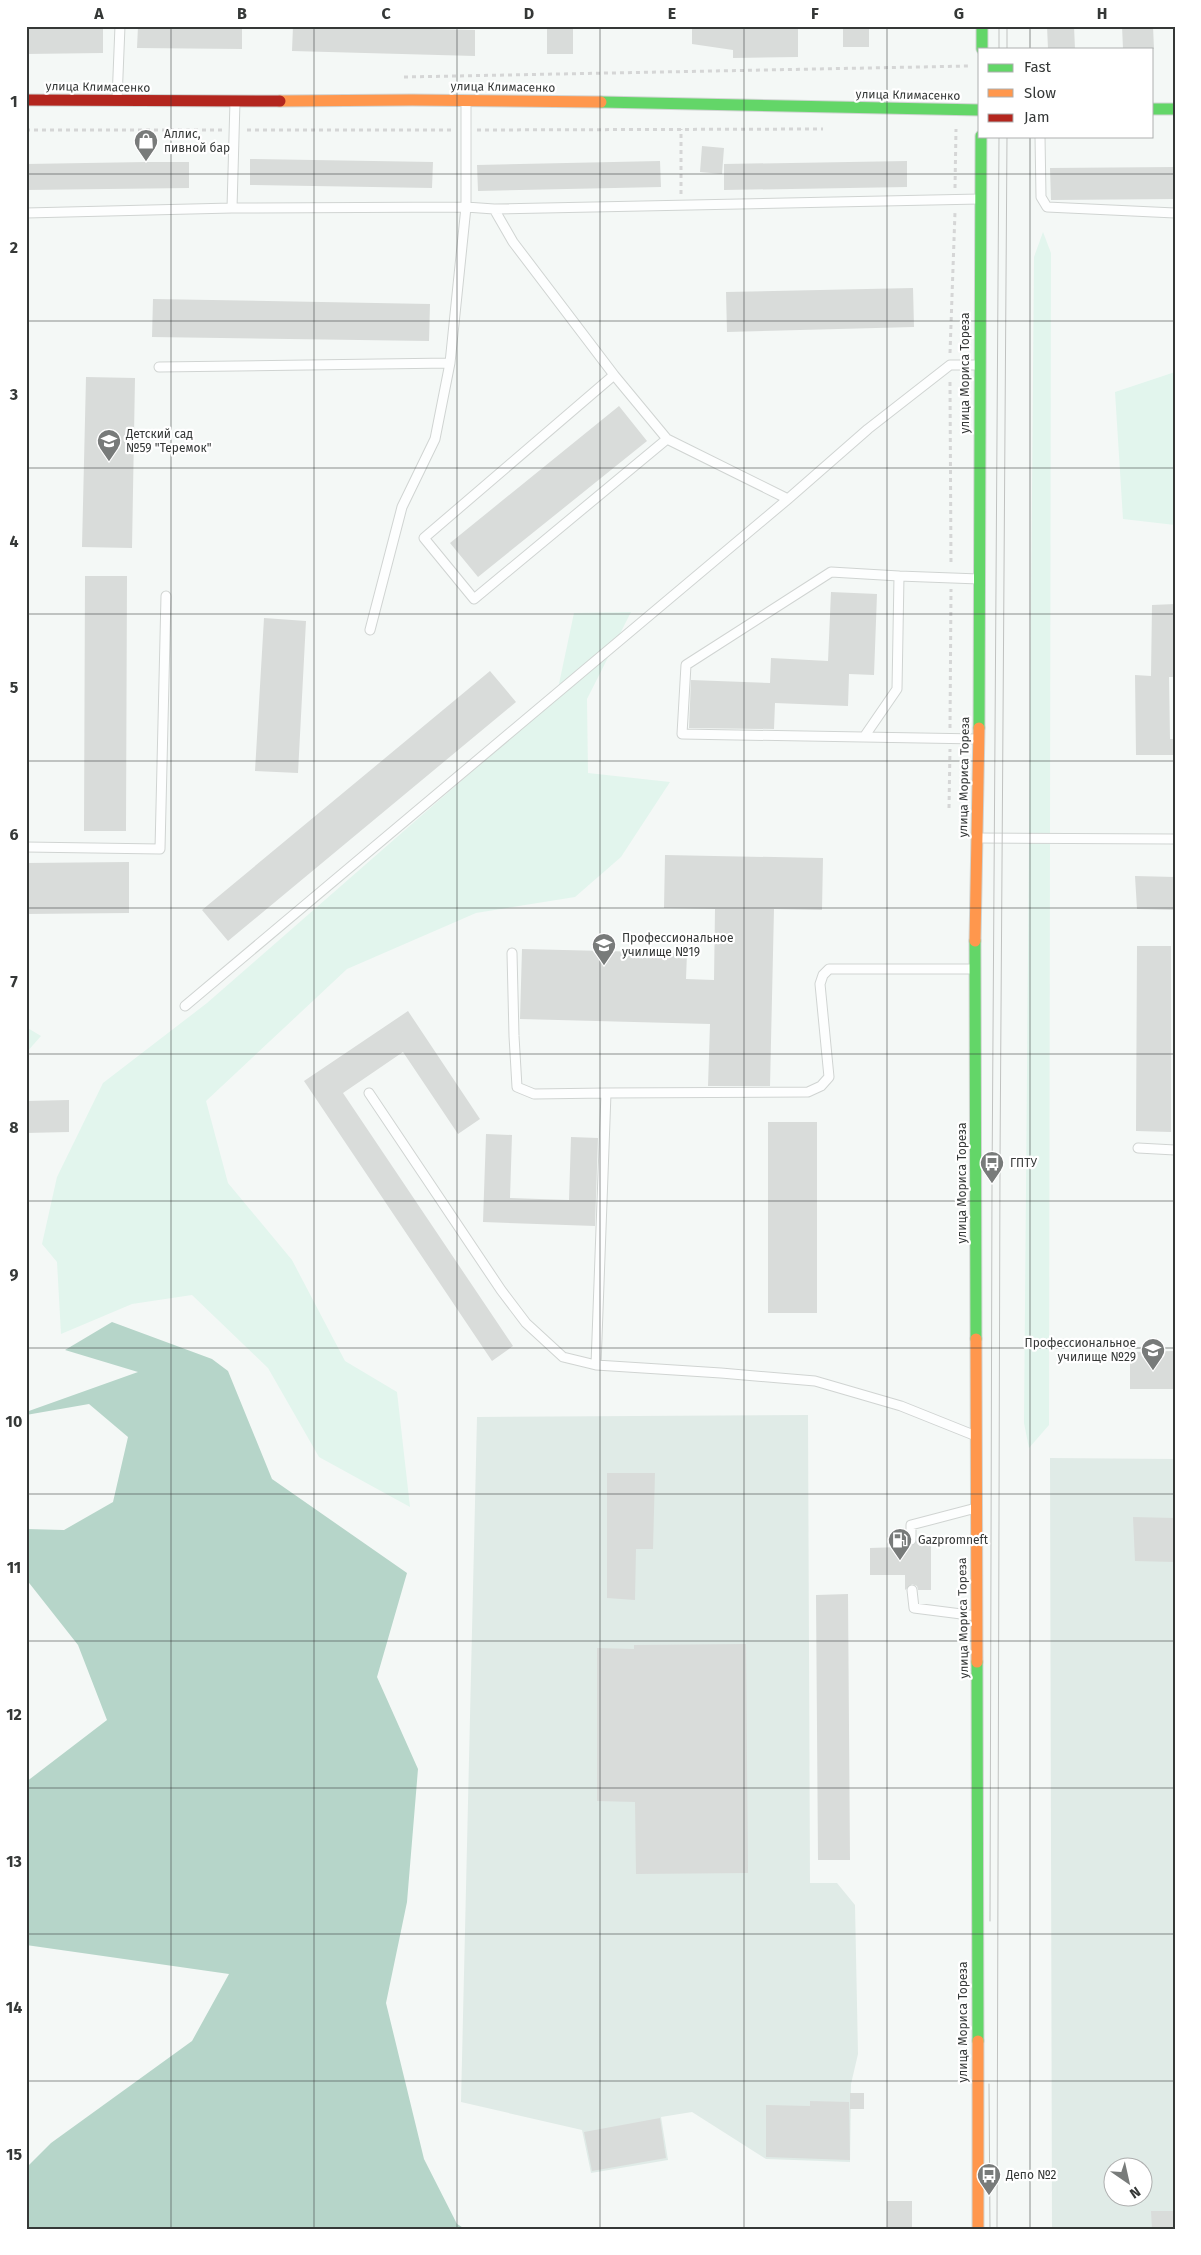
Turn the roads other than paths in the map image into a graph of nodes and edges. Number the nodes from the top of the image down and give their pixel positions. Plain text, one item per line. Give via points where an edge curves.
1 (120, 26) edge
2 (982, 26) edge
3 (982, 48) edge
4 (26, 100) edge
5 (235, 100) junction
6 (466, 100) junction
7 (117, 103) junction
8 (1154, 109) edge
9 (1175, 109) edge
10 (978, 110) edge
11 (981, 138) edge
12 (1040, 138) edge
13 (980, 199) junction
14 (466, 207) junction
15 (232, 208) junction
16 (494, 209) junction
17 (1175, 213) edge
18 (26, 214) edge
19 (450, 364) junction
20 (979, 364) junction
21 (159, 366) dead end
22 (614, 375) junction
23 (667, 439) junction
24 (788, 499) junction
25 (899, 576) junction
26 (979, 578) junction
27 (166, 596) dead end
28 (370, 630) dead end
29 (864, 737) junction
30 (979, 739) junction
31 (976, 838) junction
32 (1175, 839) edge
33 (26, 847) edge
34 (512, 953) dead end
35 (974, 969) junction
36 (185, 1006) dead end
37 (369, 1093) dead end
38 (606, 1093) junction
39 (1138, 1148) dead end
40 (1175, 1150) edge
41 (596, 1366) junction
42 (977, 1436) junction
43 (976, 1507) junction
44 (911, 1540) dead end
45 (912, 1590) dead end
46 (977, 1616) junction
47 (978, 2229) edge

1 - 7 lane
2 - 3 street
4 - 7 street, улица Климасенко
5 - 6 street, улица Климасенко
5 - 7 street, улица Климасенко
5 - 15 lane
6 - 10 street, улица Климасенко
6 - 14 lane
8 - 9 street
11 - 13 street, улица Мориса Тореза
12 - 17 lane via 1042,197 1047,207
13 - 16 lane
13 - 20 street, улица Мориса Тореза
14 - 15 lane
14 - 16 lane
14 - 19 lane
15 - 18 lane
16 - 22 lane via 512,242
19 - 21 lane
19 - 28 lane via 435,439 402,507
20 - 24 lane via 950,365
20 - 26 street, улица Мориса Тореза
22 - 23 lane
22 - 23 lane via 424,538 474,599
23 - 24 lane
24 - 36 lane
25 - 26 lane
25 - 29 lane via 897,689
25 - 29 lane via 831,572 686,665 682,734
26 - 30 street, улица Мориса Тореза
27 - 33 lane via 160,849
29 - 30 lane
30 - 31 street, улица Мориса Тореза
31 - 32 lane
31 - 35 street, улица Мориса Тореза
34 - 38 lane via 517,1087 534,1094
35 - 38 lane via 829,968 822,975 820,984 829,1077 821,1086 808,1092
35 - 42 street, улица Мориса Тореза
37 - 41 lane via 526,1323 563,1357
38 - 41 lane
39 - 40 lane
41 - 42 lane via 815,1381 901,1406
42 - 43 street, улица Мориса Тореза
43 - 44 lane via 911,1525
43 - 46 street, улица Мориса Тореза
45 - 46 lane via 914,1608
46 - 47 street, улица Мориса Тореза

